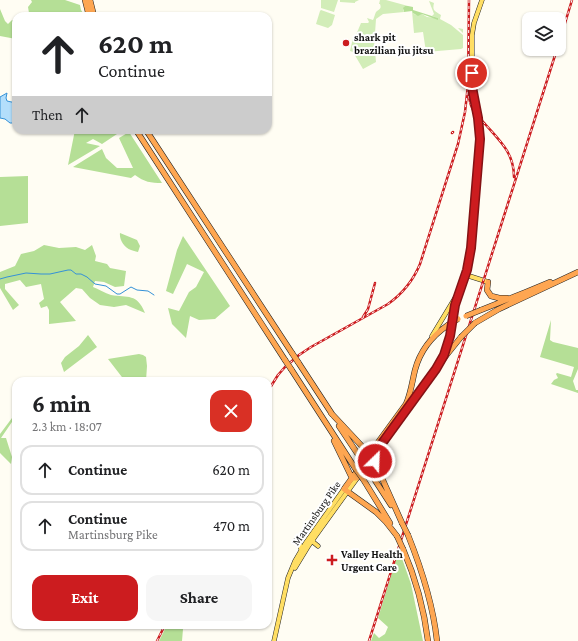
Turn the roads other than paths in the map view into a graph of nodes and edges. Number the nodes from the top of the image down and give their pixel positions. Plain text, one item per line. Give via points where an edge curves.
1 (85, 0) edge
2 (90, 0) edge
3 (482, 0) edge
4 (88, 12) edge
5 (93, 12) edge
6 (139, 134) edge
7 (149, 134) edge
8 (578, 268) edge
9 (578, 272) edge
10 (466, 275) junction
11 (550, 281) junction
12 (488, 282) joint
13 (460, 289) junction
14 (423, 351) junction
15 (436, 369) junction
16 (331, 413) junction
17 (323, 419) junction
18 (378, 446) junction
19 (364, 449) junction
20 (371, 456) junction
21 (375, 463) junction
22 (356, 479) junction
23 (346, 491) junction
24 (402, 523) junction
25 (397, 536) junction
26 (314, 538) junction
27 (295, 541) dead end
28 (318, 546) dead end
29 (301, 549) junction
30 (287, 585) junction
31 (274, 641) edge
32 (428, 641) edge
33 (437, 641) edge

1 - 4 highway
2 - 5 highway
3 - 10 main road via 473,26 472,87 480,139 470,261
6 - 17 highway, bridge
7 - 16 highway, bridge
8 - 11 highway
9 - 15 highway, Martinsburg Pike, bridge via 475,323
10 - 12 main road
10 - 13 main road
11 - 12 highway via 513,297 502,298 490,295
11 - 14 highway, Martinsburg Pike, bridge via 448,324 434,336
13 - 14 main road
13 - 15 main road via 448,344
14 - 18 highway, Martinsburg Pike via 408,400
15 - 18 highway, Martinsburg Pike
16 - 19 highway
16 - 24 highway, bridge
17 - 22 highway via 348,471
17 - 22 highway, bridge via 356,468
18 - 19 highway via 370,450
18 - 20 highway, Martinsburg Pike
18 - 21 highway
19 - 20 highway
20 - 21 highway
20 - 22 highway, Martinsburg Pike
21 - 24 highway
22 - 23 highway, Martinsburg Pike
22 - 23 main road, Martinsburg Pike
22 - 25 highway via 386,516
23 - 25 highway via 376,512
23 - 26 main road, Martinsburg Pike
23 - 29 main road, Martinsburg Pike
24 - 33 highway, bridge via 427,586
25 - 32 highway, bridge via 418,590
26 - 28 main road via 313,542
26 - 30 main road, Martinsburg Pike via 299,560
27 - 29 main road
29 - 30 main road, Martinsburg Pike
30 - 31 main road, Martinsburg Pike

